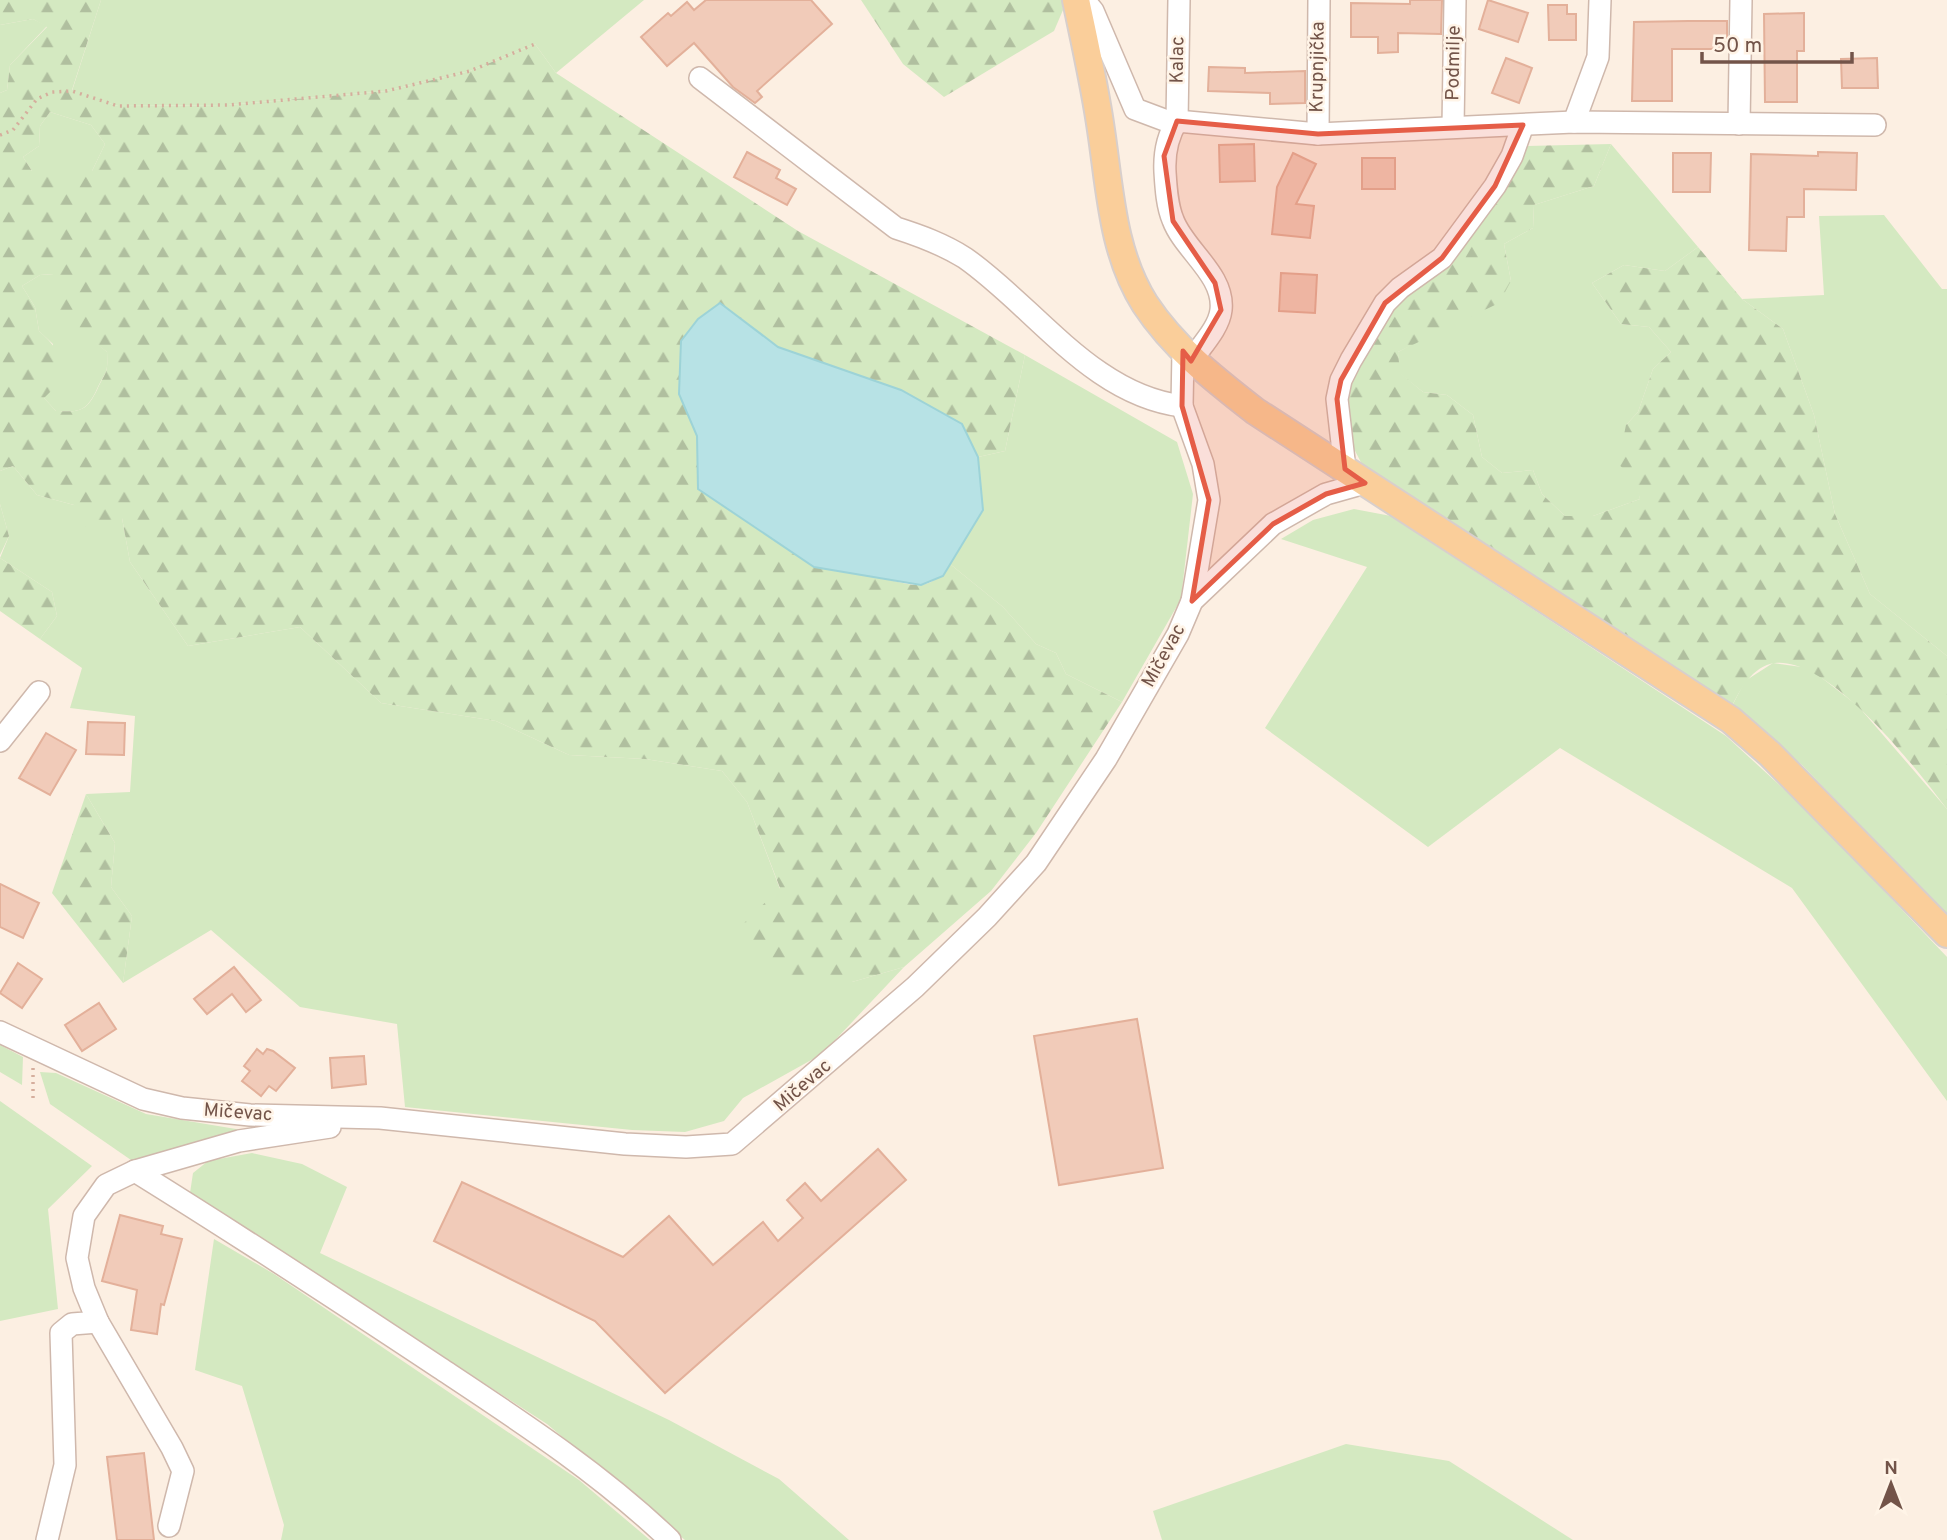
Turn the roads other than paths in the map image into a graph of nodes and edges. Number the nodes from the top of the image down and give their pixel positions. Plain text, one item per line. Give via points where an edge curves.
1 (1076, 0) edge
2 (1084, 0) edge
3 (1179, 0) edge
4 (1319, 0) edge
5 (1455, 0) edge
6 (1600, 0) edge
7 (1741, 0) edge
8 (700, 78) dead end
9 (1176, 122) junction
10 (1574, 122) junction
11 (1739, 124) junction
12 (1523, 125) junction
13 (1875, 125) dead end
14 (1453, 127) junction
15 (1318, 134) junction
16 (1187, 356) junction
17 (1182, 406) junction
18 (1355, 476) junction
19 (1192, 601) junction
20 (39, 692) dead end
21 (0, 741) edge
22 (1947, 934) edge
23 (0, 1032) edge
24 (380, 1118) junction
25 (135, 1171) junction
26 (98, 1322) junction
27 (169, 1526) dead end
28 (47, 1540) edge
29 (670, 1540) edge

1 - 16 main road via 1120,245 1145,303
2 - 9 street via 1135,109
3 - 9 street, Kalac
4 - 15 street, Krupnjička
5 - 14 street, Podmilje
6 - 10 street via 1598,57
7 - 11 street
8 - 17 street via 896,229 935,241 965,258 1130,392
9 - 15 street
9 - 16 street, Kalac via 1164,156 1173,222 1215,283 1221,310 1216,325
10 - 11 street
10 - 12 street
11 - 13 street
12 - 14 street
12 - 18 street via 1495,186 1442,258 1385,303 1341,380 1337,399
14 - 15 street
16 - 17 street
16 - 18 main road via 1255,411
17 - 19 street via 1203,464 1209,500
18 - 19 street, Mičevac via 1273,524
18 - 22 main road via 1731,720 1780,763
19 - 24 street, Mičevac via 1106,759 1036,863 915,987 732,1144 625,1144
20 - 21 street
23 - 24 street, Mičevac via 143,1100 250,1115
24 - 25 street via 239,1141
25 - 26 street via 106,1185 84,1216 77,1258
25 - 29 street via 527,1426 590,1470
26 - 27 street via 183,1471
26 - 28 street via 72,1324 61,1333 65,1465

